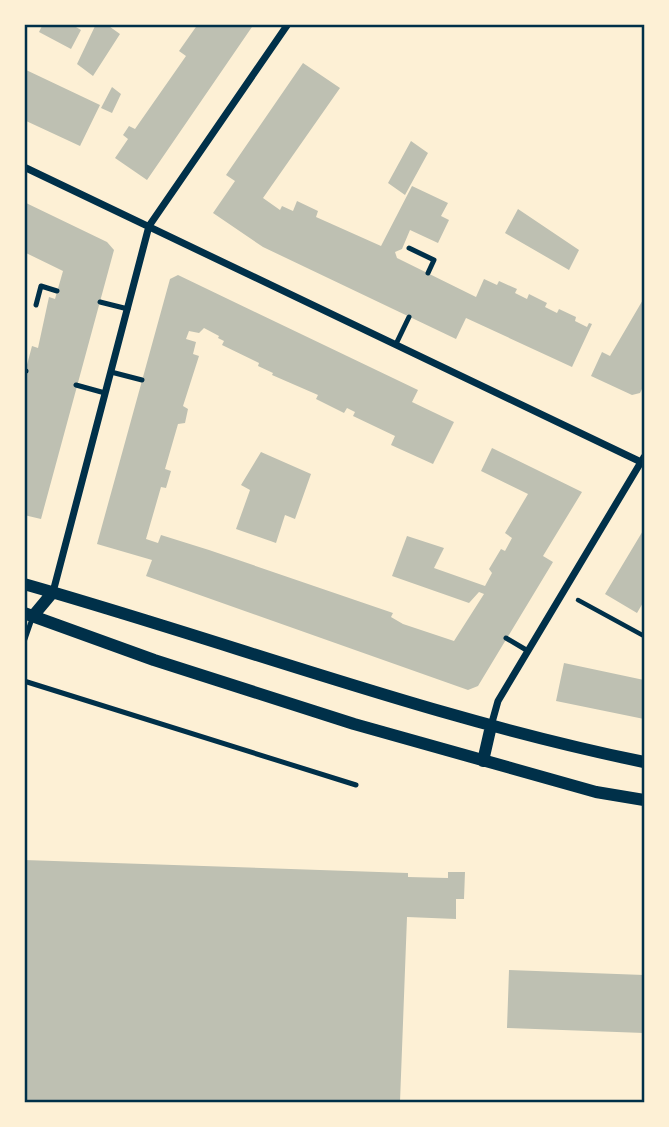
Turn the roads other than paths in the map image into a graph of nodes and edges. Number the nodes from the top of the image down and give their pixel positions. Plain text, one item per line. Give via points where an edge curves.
1 (288, 24) edge
2 (24, 167) edge
3 (149, 226) junction
4 (410, 248) dead end
5 (428, 273) dead end
6 (57, 291) dead end
7 (100, 302) dead end
8 (36, 305) dead end
9 (128, 309) junction
10 (409, 317) dead end
11 (396, 344) junction
12 (111, 372) junction
13 (142, 380) dead end
14 (76, 385) dead end
15 (105, 393) junction
16 (643, 459) edge
17 (24, 584) edge
18 (53, 592) junction
19 (29, 615) edge
20 (506, 638) dead end
21 (24, 642) edge
22 (528, 651) junction
23 (24, 681) edge
24 (491, 726) junction
25 (483, 761) junction
26 (645, 762) edge
27 (356, 785) dead end
28 (645, 800) edge

1 - 3 street
2 - 3 street
3 - 9 street
3 - 11 street
4 - 5 lane via 435,260
6 - 8 lane via 41,286
7 - 9 lane
9 - 12 street
10 - 11 lane
11 - 16 street
12 - 13 lane
12 - 15 street
14 - 15 lane
15 - 18 street
16 - 22 street
17 - 18 street
18 - 19 street
18 - 24 street
19 - 21 lane
19 - 25 street via 291,705
20 - 22 lane
22 - 24 street via 498,701
23 - 27 lane
24 - 25 street
24 - 26 street
25 - 28 street via 596,792

